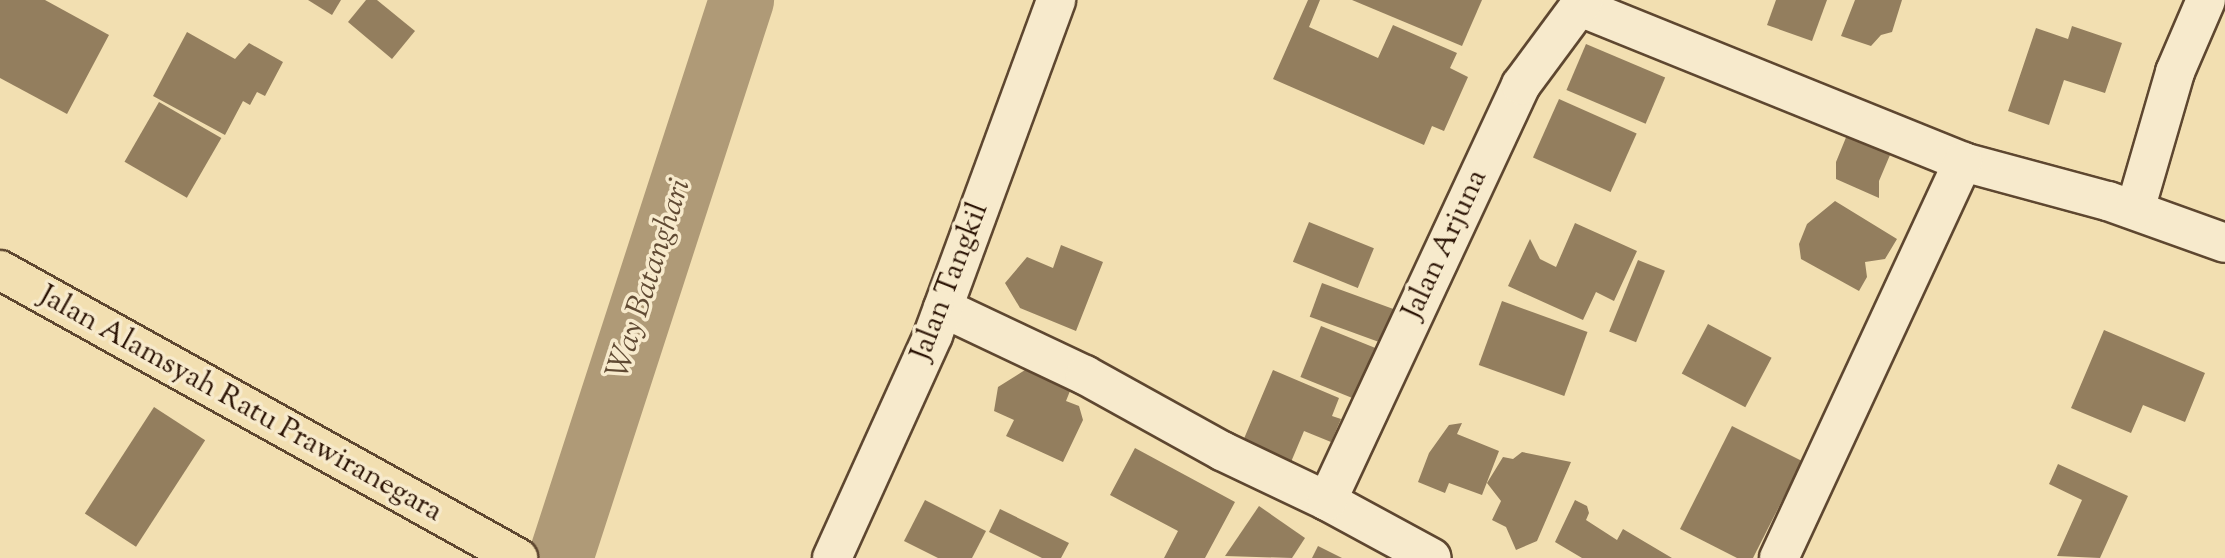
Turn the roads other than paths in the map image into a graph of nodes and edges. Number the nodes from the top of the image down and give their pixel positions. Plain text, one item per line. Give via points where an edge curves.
1 (1056, 0) edge
2 (2206, 0) edge
3 (1582, 4) edge
4 (1963, 162) junction
5 (2135, 210) junction
6 (2225, 243) edge
7 (0, 270) edge
8 (943, 308) junction
9 (1326, 501) junction
10 (518, 558) edge
11 (832, 558) edge
12 (1432, 558) edge
13 (1779, 558) edge

1 - 8 street, Jalan Tangkil
2 - 5 street via 2175,72
3 - 4 street
3 - 9 street, Jalan Arjuna via 1521,85
4 - 5 street
4 - 13 street
5 - 6 street
7 - 10 main road, Jalan Alamsyah Ratu Prawiranegara
8 - 9 street via 1085,375 1222,451
8 - 11 street, Jalan Tangkil
9 - 12 street

